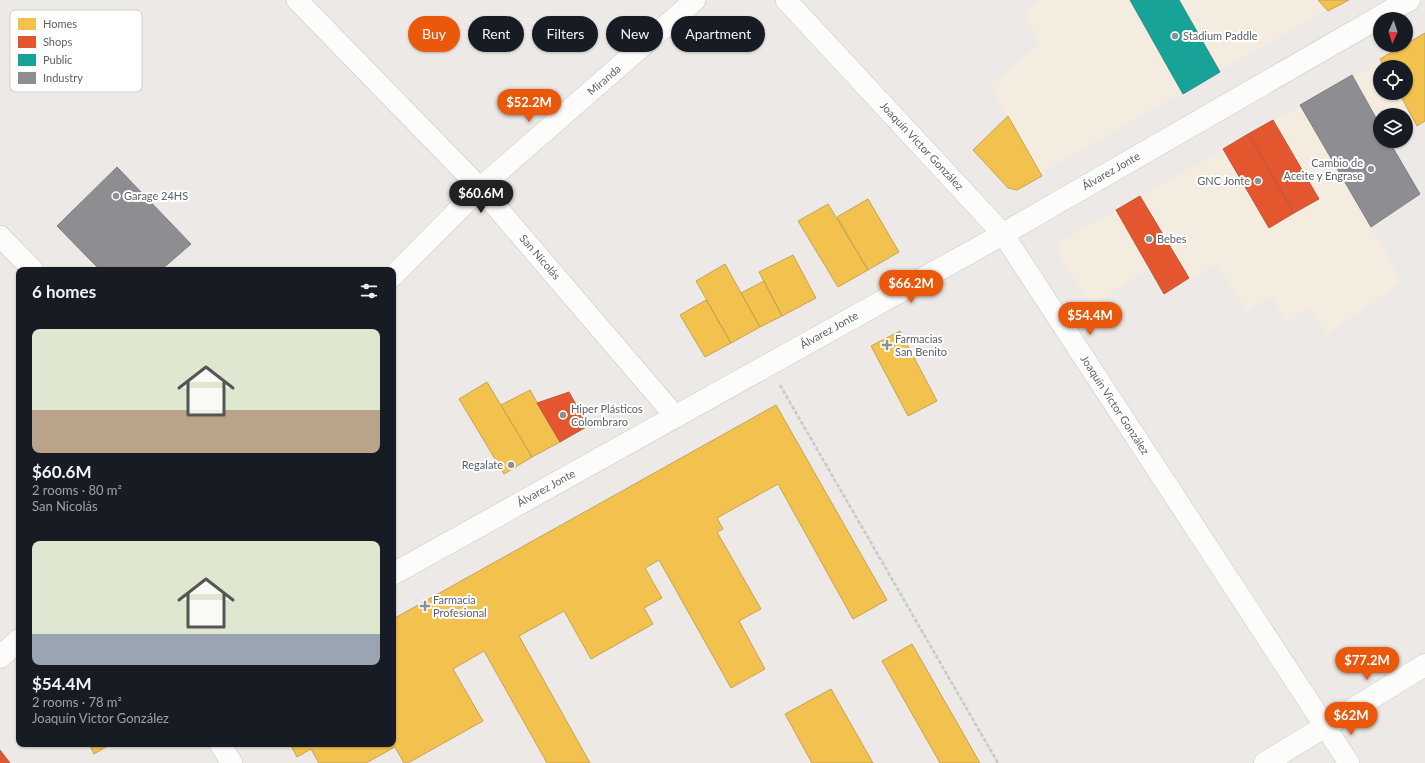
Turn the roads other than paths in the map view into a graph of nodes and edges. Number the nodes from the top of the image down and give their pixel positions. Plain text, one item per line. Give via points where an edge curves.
1 (297, 0) edge
2 (695, 0) edge
3 (786, 0) edge
4 (1409, 0) edge
5 (480, 188) junction
6 (1003, 234) junction
7 (0, 236) edge
8 (30, 267) edge
9 (396, 273) edge
10 (676, 417) junction
11 (396, 572) edge
12 (16, 643) edge
13 (0, 657) edge
14 (1425, 665) edge
15 (1326, 726) junction
16 (222, 747) edge
17 (232, 763) edge
18 (1265, 763) edge
19 (1349, 763) edge

1 - 5 street, San Nicolás
2 - 5 street, Miranda
3 - 6 street, Joaquín Victor González
4 - 6 street, Álvarez Jonte
5 - 9 street, Miranda
5 - 10 street, San Nicolás
6 - 10 street, Álvarez Jonte
6 - 15 street, Joaquín Victor González
7 - 8 street
10 - 11 street, Álvarez Jonte
12 - 13 street
14 - 15 street
15 - 18 street
15 - 19 street, Joaquín Victor González
16 - 17 street

